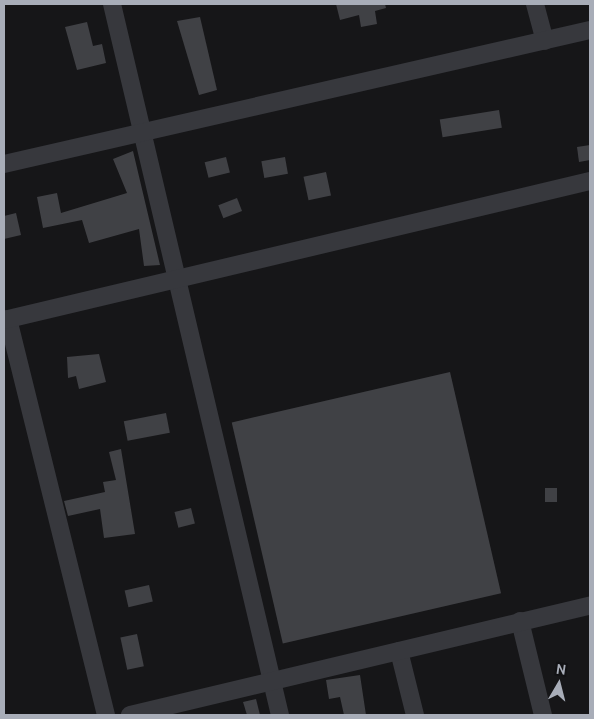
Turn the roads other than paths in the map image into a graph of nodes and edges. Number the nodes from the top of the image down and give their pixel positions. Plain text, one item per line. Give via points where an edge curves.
1 (112, 4) edge
2 (535, 4) edge
3 (590, 30) edge
4 (545, 41) junction
5 (142, 132) junction
6 (4, 164) edge
7 (590, 181) edge
8 (174, 279) junction
9 (6, 319) edge
10 (590, 604) edge
11 (520, 621) junction
12 (399, 651) junction
13 (271, 681) junction
14 (106, 715) edge
15 (130, 715) edge
16 (280, 715) edge
17 (415, 715) edge
18 (542, 715) edge

1 - 5 street
2 - 4 street
3 - 4 street
4 - 5 street
5 - 6 street
5 - 8 street
7 - 8 street
8 - 9 street
8 - 13 street
9 - 14 street
10 - 11 street
11 - 12 street
11 - 18 street
12 - 13 street
12 - 17 street
13 - 15 street
13 - 16 street

